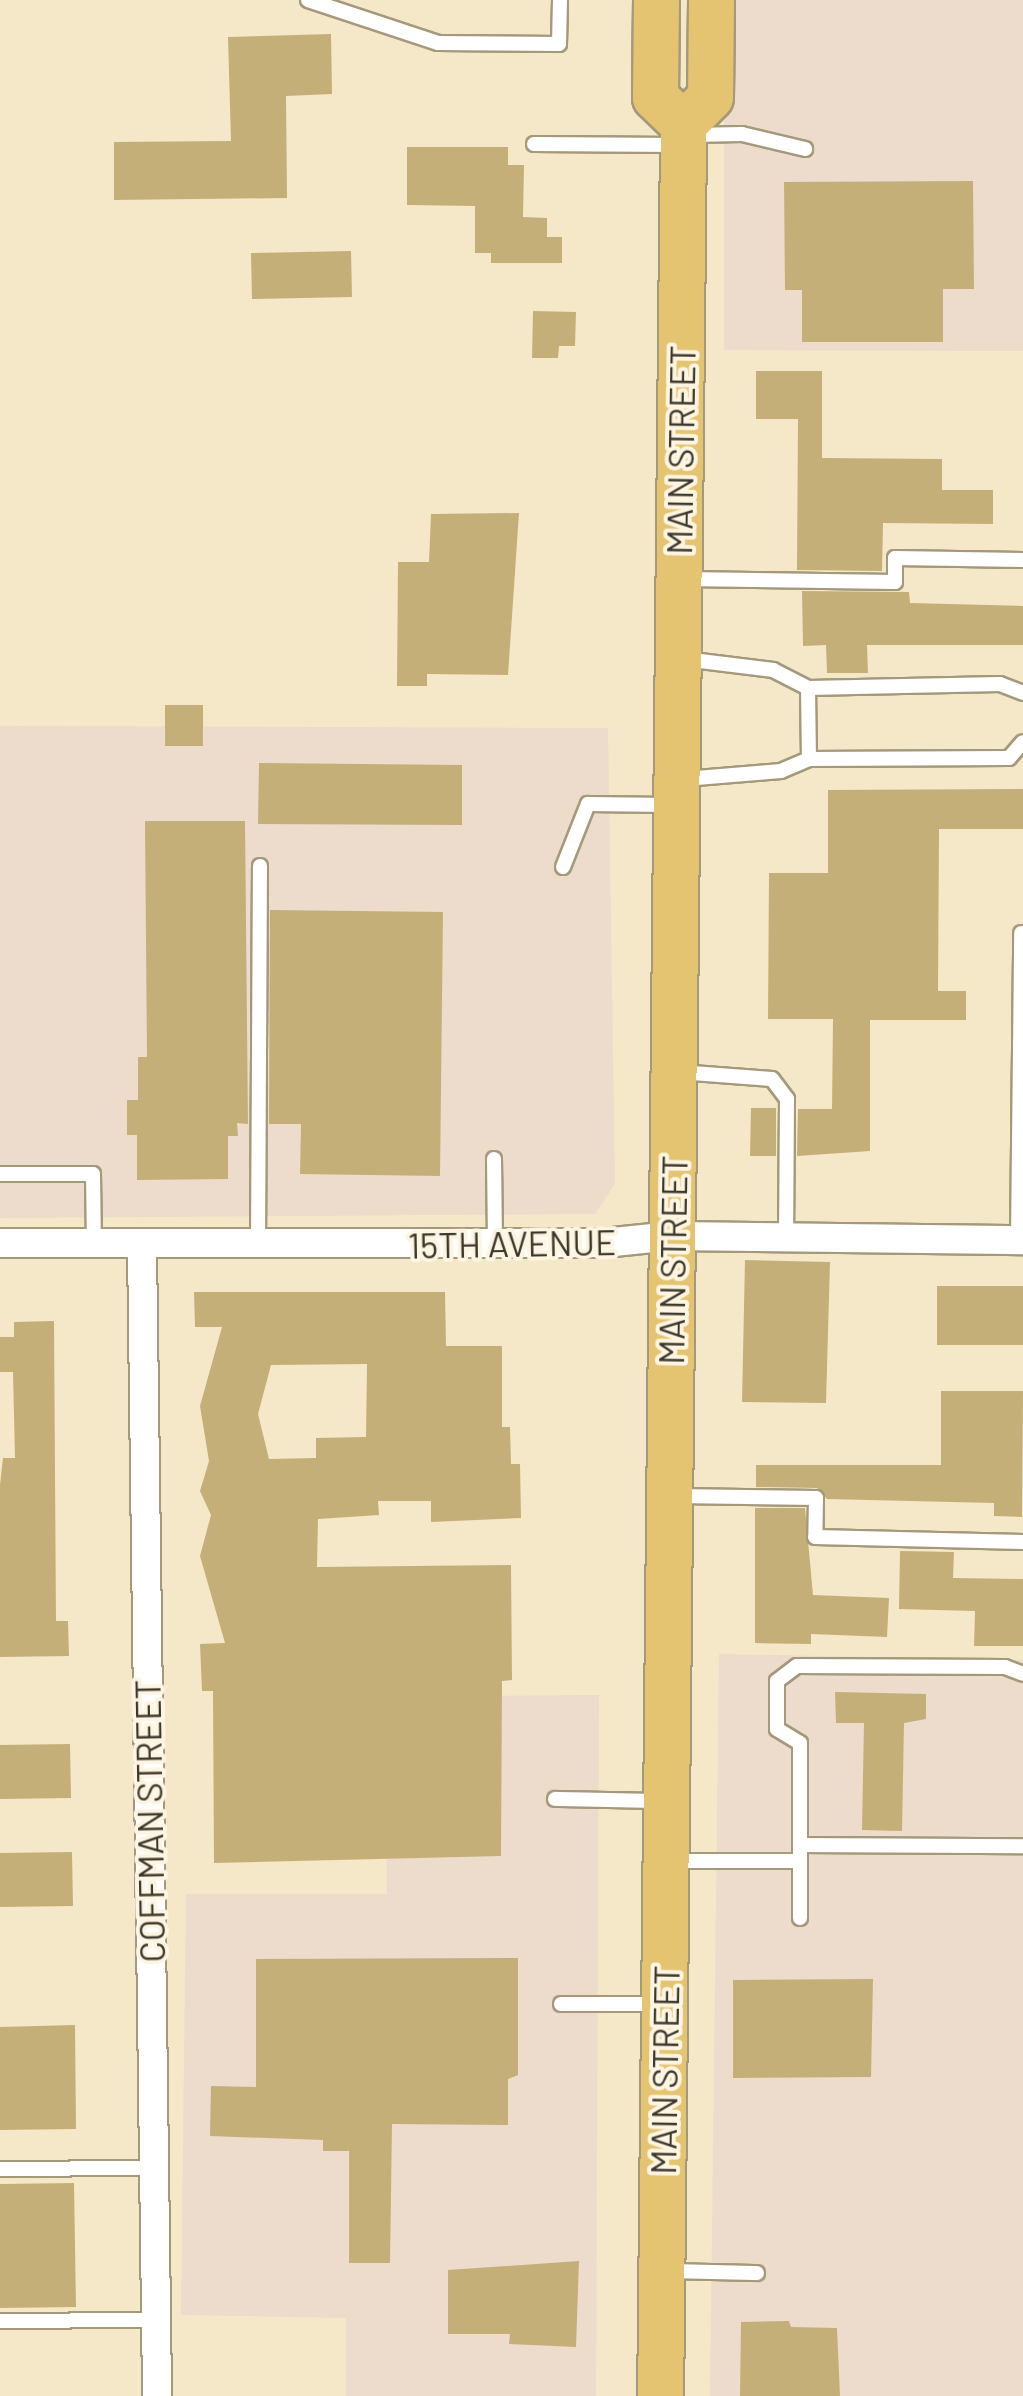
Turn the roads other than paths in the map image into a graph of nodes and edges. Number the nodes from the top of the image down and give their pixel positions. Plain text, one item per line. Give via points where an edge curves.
1 (308, 0) edge
2 (560, 0) edge
3 (656, 0) edge
4 (711, 0) edge
5 (683, 134) junction
6 (534, 144) dead end
7 (805, 149) dead end
8 (1023, 560) edge
9 (678, 578) junction
10 (678, 659) junction
11 (808, 688) junction
12 (1023, 694) edge
13 (1023, 742) edge
14 (809, 759) junction
15 (676, 792) junction
16 (260, 866) dead end
17 (563, 867) dead end
18 (1021, 933) edge
19 (674, 1071) junction
20 (494, 1159) dead end
21 (0, 1174) edge
22 (672, 1236) junction
23 (786, 1237) junction
24 (1020, 1240) edge
25 (0, 1243) edge
26 (495, 1244) junction
27 (94, 1246) junction
28 (142, 1246) junction
29 (258, 1246) junction
30 (670, 1496) junction
31 (1023, 1542) edge
32 (1023, 1674) edge
33 (555, 1799) dead end
34 (666, 1801) junction
35 (800, 1844) junction
36 (1023, 1846) edge
37 (666, 1861) junction
38 (800, 1862) junction
39 (800, 1918) dead end
40 (561, 2004) dead end
41 (664, 2004) junction
42 (154, 2168) junction
43 (0, 2169) edge
44 (662, 2271) junction
45 (757, 2273) dead end
46 (156, 2320) junction
47 (0, 2321) edge
48 (157, 2396) edge
49 (660, 2396) edge

1 - 2 lane via 438,43 560,44
3 - 5 highway via 655,97
4 - 5 highway via 710,96
5 - 6 lane
5 - 7 lane via 742,134
5 - 9 highway, MAIN STREET
8 - 9 lane via 894,558 894,582
9 - 10 highway, MAIN STREET
10 - 11 lane via 773,670
10 - 15 highway, MAIN STREET
11 - 12 lane via 1000,684
11 - 14 lane
13 - 14 lane via 1009,758
14 - 15 lane
15 - 17 lane via 588,804
15 - 19 highway, MAIN STREET
16 - 29 lane
18 - 24 lane
19 - 22 highway, MAIN STREET
19 - 23 lane via 772,1080 787,1099
20 - 26 lane
21 - 27 lane via 93,1174
22 - 23 street, 15TH AVENUE
22 - 26 street, 15TH AVENUE
22 - 30 highway, MAIN STREET
23 - 24 street, 15TH AVENUE
25 - 27 street, 15TH AVENUE
26 - 29 street, 15TH AVENUE
27 - 28 street, 15TH AVENUE
28 - 29 street, 15TH AVENUE
28 - 42 street, COFFMAN STREET
30 - 31 lane via 816,1498 816,1537
30 - 34 highway, MAIN STREET
32 - 35 lane via 1005,1667 797,1666 777,1681 777,1728 800,1743
33 - 34 lane
34 - 37 highway, MAIN STREET
35 - 36 lane
35 - 38 lane
37 - 38 lane
37 - 41 highway, MAIN STREET
38 - 39 lane
40 - 41 lane
41 - 44 highway, MAIN STREET
42 - 43 lane
42 - 46 street, COFFMAN STREET
44 - 45 lane
44 - 49 highway, MAIN STREET
46 - 47 lane
46 - 48 street, COFFMAN STREET

